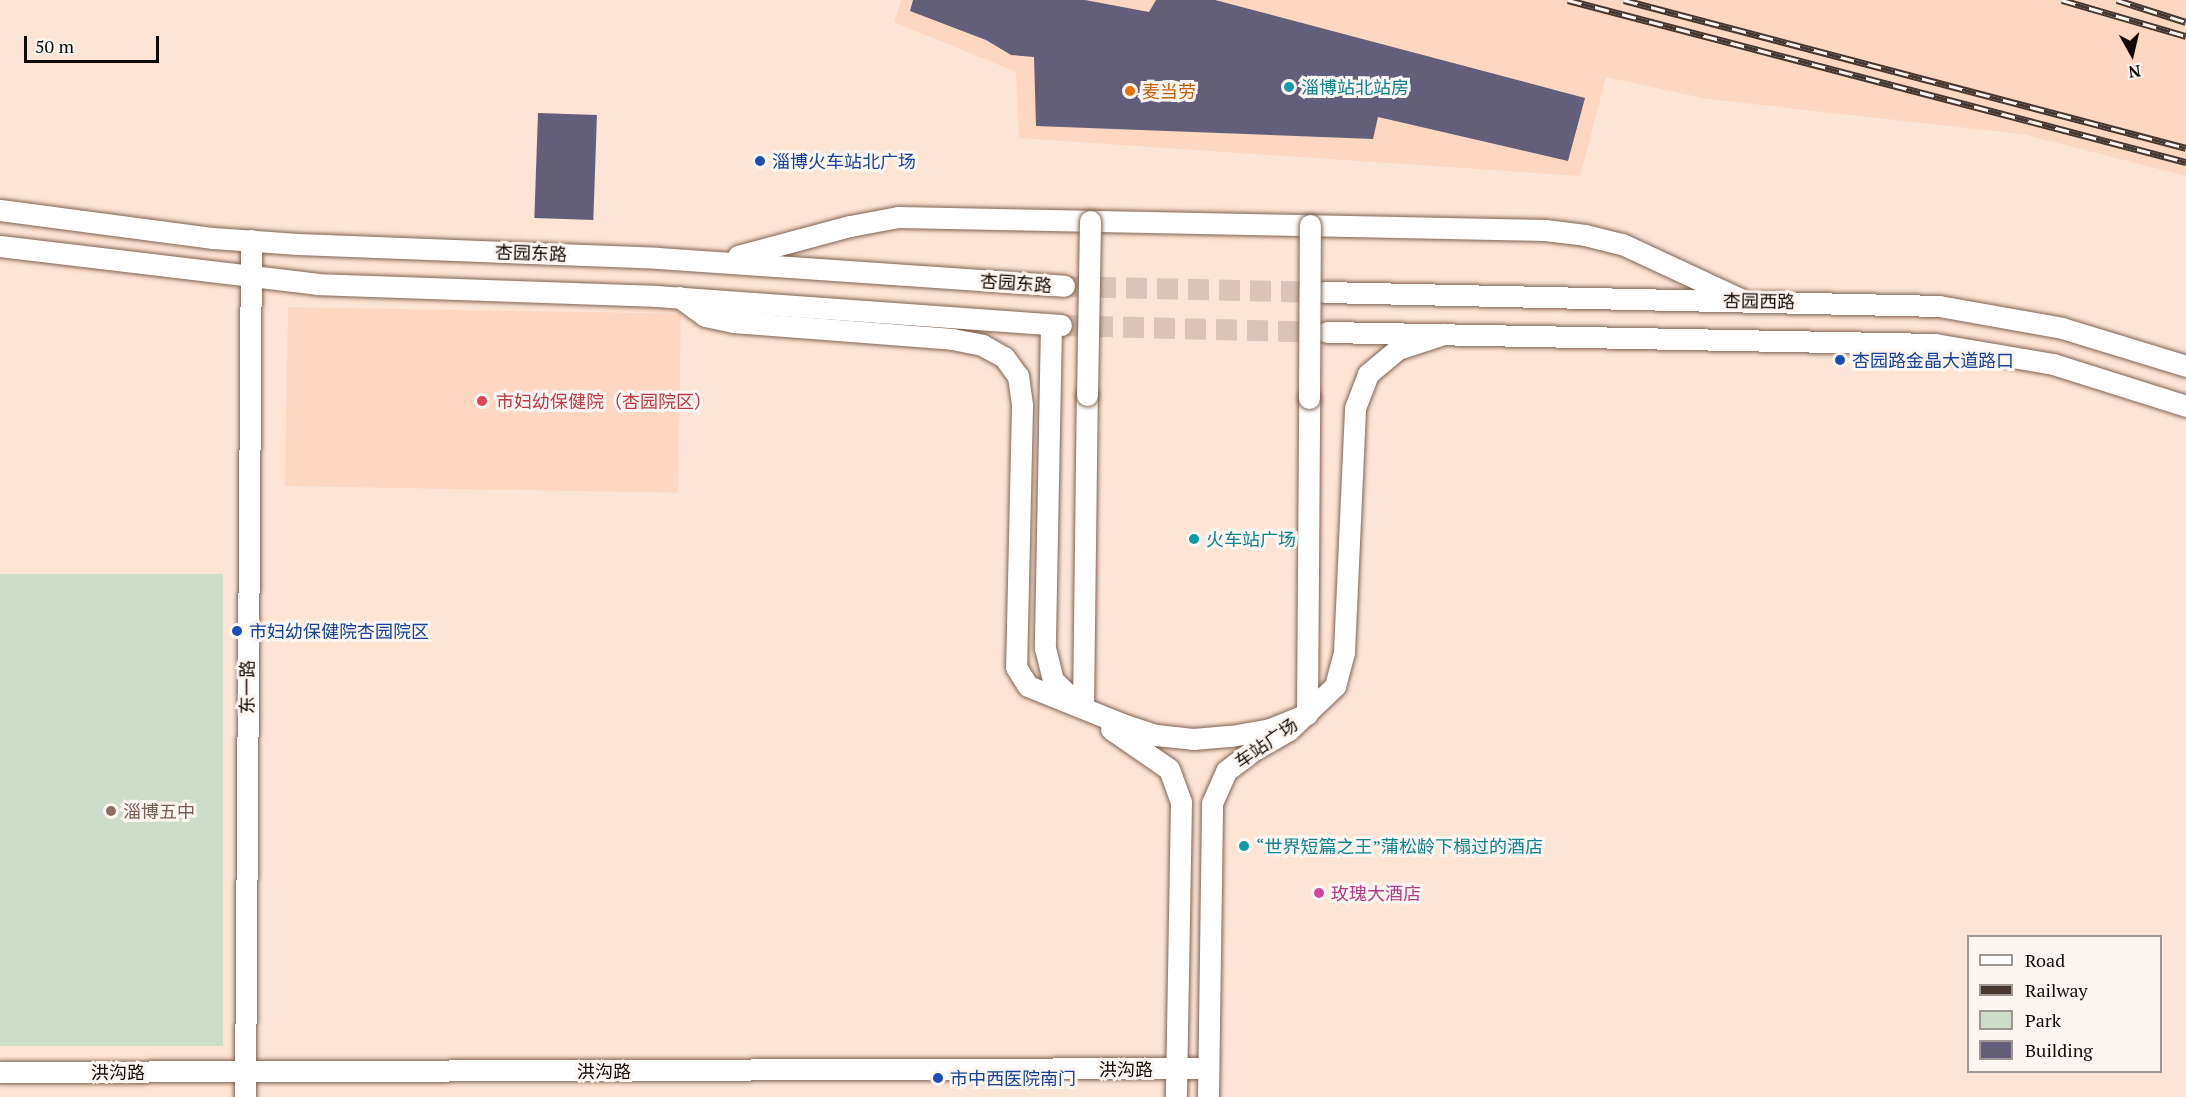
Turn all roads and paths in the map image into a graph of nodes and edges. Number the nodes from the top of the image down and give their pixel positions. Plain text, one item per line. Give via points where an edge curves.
1 (0, 210) edge
2 (1089, 221) junction
3 (1310, 225) junction
4 (251, 240) junction
5 (0, 246) edge
6 (720, 261) junction
7 (250, 277) junction
8 (1064, 286) tunnel mouth
9 (1324, 292) tunnel mouth
10 (679, 297) junction
11 (1745, 301) junction
12 (1327, 332) tunnel mouth
13 (1444, 334) junction
14 (2186, 366) edge
15 (2186, 406) edge
16 (1083, 708) junction
17 (1307, 714) junction
18 (1208, 1068) junction
19 (1176, 1069) junction
20 (0, 1072) edge
21 (245, 1072) junction
22 (245, 1097) edge
23 (1176, 1097) edge
24 (1208, 1097) edge

1 - 4 main road, 杏园东路
2 - 3 main road
2 - 6 main road via 898,217
2 - 16 main road, bridge
3 - 11 main road via 1565,232 1622,244
3 - 17 main road, bridge
4 - 6 main road, 杏园东路
4 - 7 main road, 东一路
5 - 7 main road
6 - 8 main road, 杏园东路
7 - 10 main road via 317,284
7 - 21 main road, 东一路
9 - 11 main road, 杏园西路
10 - 16 main road via 705,316 733,322 952,339 982,345 1004,357 1018,376 1022,406 1016,667 1028,686
10 - 16 main road via 1056,325 1045,648 1053,680
11 - 14 main road, 杏园西路 via 1939,306 2005,315
12 - 13 main road
13 - 15 main road via 1935,344 2053,364
13 - 17 main road, 车站广场 via 1398,349 1368,375 1355,408 1344,652 1335,686
16 - 17 main road via 1156,735 1193,739 1270,729
16 - 19 main road via 1169,769 1181,802
17 - 18 main road, 车站广场 via 1226,771 1212,803
18 - 19 main road, 洪沟路
18 - 24 main road, 车站广场
19 - 21 main road, 洪沟路
19 - 23 main road
20 - 21 main road, 洪沟路
21 - 22 main road, 东一路

